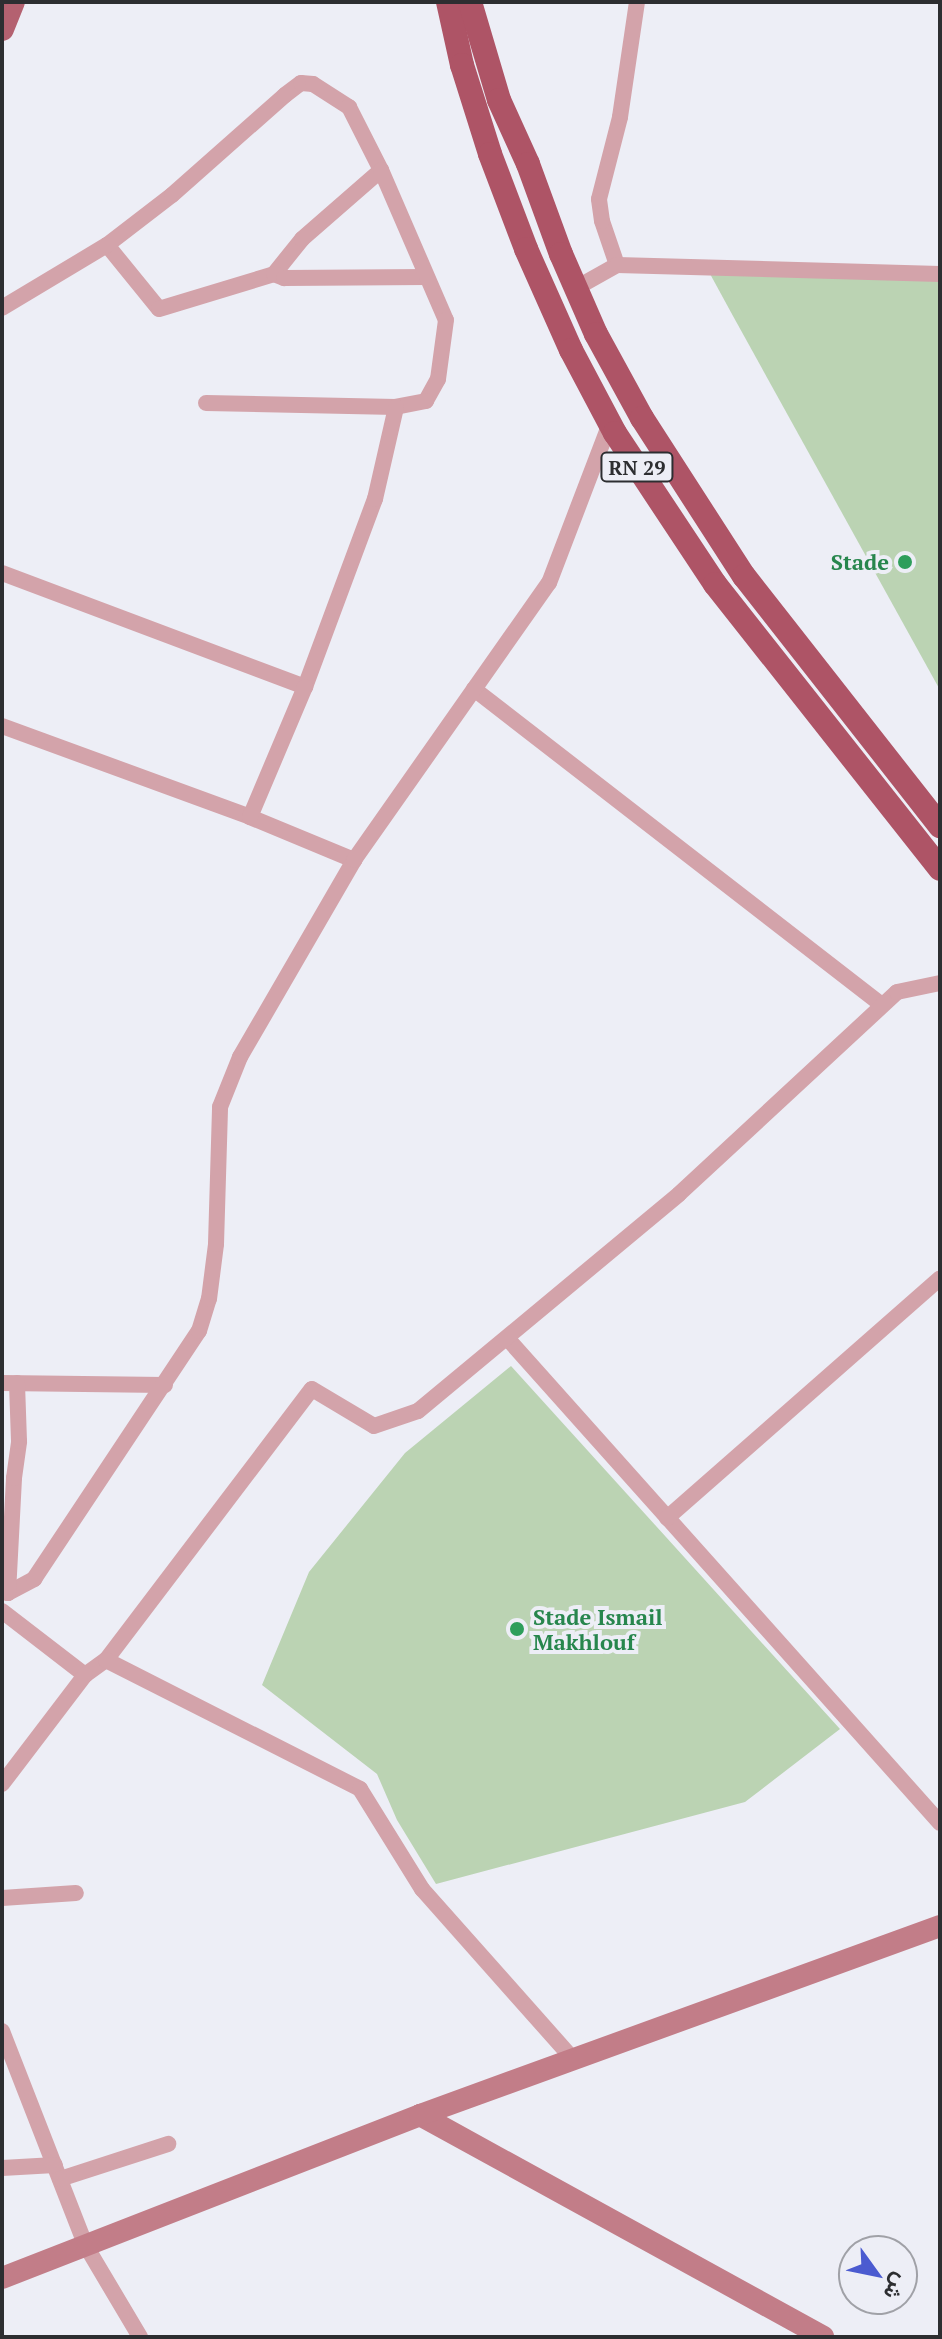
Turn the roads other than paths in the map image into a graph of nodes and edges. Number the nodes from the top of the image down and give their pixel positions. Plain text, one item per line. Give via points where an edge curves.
1 (13, 2) edge
2 (448, 2) edge
3 (470, 2) edge
4 (637, 2) edge
5 (2, 29) edge
6 (381, 170) junction
7 (107, 245) junction
8 (617, 265) junction
9 (274, 274) junction
10 (940, 274) edge
11 (426, 277) junction
12 (576, 288) junction
13 (2, 308) edge
14 (206, 403) dead end
15 (396, 407) junction
16 (610, 423) junction
17 (2, 573) edge
18 (305, 687) junction
19 (474, 689) junction
20 (2, 726) edge
21 (250, 817) junction
22 (940, 826) edge
23 (354, 860) junction
24 (940, 869) edge
25 (940, 983) edge
26 (882, 1005) junction
27 (940, 1278) edge
28 (507, 1338) junction
29 (9, 1383) edge
30 (165, 1385) junction
31 (8, 1478) edge
32 (667, 1518) junction
33 (5, 1592) edge
34 (2, 1611) edge
35 (106, 1660) junction
36 (85, 1675) junction
37 (2, 1784) edge
38 (940, 1823) edge
39 (76, 1893) dead end
40 (2, 1898) edge
41 (940, 1926) edge
42 (2, 2031) edge
43 (574, 2060) junction
44 (420, 2115) junction
45 (168, 2144) dead end
46 (2, 2168) edge
47 (57, 2172) junction
48 (86, 2246) junction
49 (2, 2278) edge
50 (128, 2316) junction
51 (123, 2337) edge
52 (140, 2337) edge
53 (823, 2337) edge

1 - 5 main road
2 - 16 highway, RN 29 via 490,154 526,249
3 - 12 highway, RN 29 via 499,100
4 - 8 street via 620,117 599,199
6 - 7 street via 349,107 313,84 301,83
6 - 9 street via 302,239
6 - 11 street
7 - 9 street via 159,309
7 - 13 street
8 - 10 street
8 - 12 street
9 - 11 street
11 - 15 street via 446,320 438,379 426,401
12 - 22 highway, RN 29 via 642,418 744,576
14 - 15 street
15 - 18 street via 375,499
16 - 19 street via 549,583
16 - 24 highway, RN 29 via 715,584
17 - 18 street
18 - 21 street
19 - 23 street
19 - 26 street
20 - 21 street
21 - 23 street
23 - 30 street via 240,1057 220,1107 209,1299 199,1331
25 - 26 street via 897,992
26 - 28 street via 679,1194
27 - 32 street
28 - 32 street
28 - 35 street via 418,1411 374,1426 312,1389
29 - 30 street
29 - 31 street via 19,1441
30 - 33 street via 34,1579
31 - 33 street
32 - 38 street
34 - 36 street
35 - 36 street
35 - 43 street via 360,1789 422,1889
36 - 37 street
39 - 40 street
41 - 43 main road
42 - 47 street
43 - 44 main road
44 - 48 main road
44 - 53 main road
45 - 47 street
46 - 47 street
47 - 48 street
48 - 49 main road
48 - 50 street
50 - 51 street
50 - 52 street

